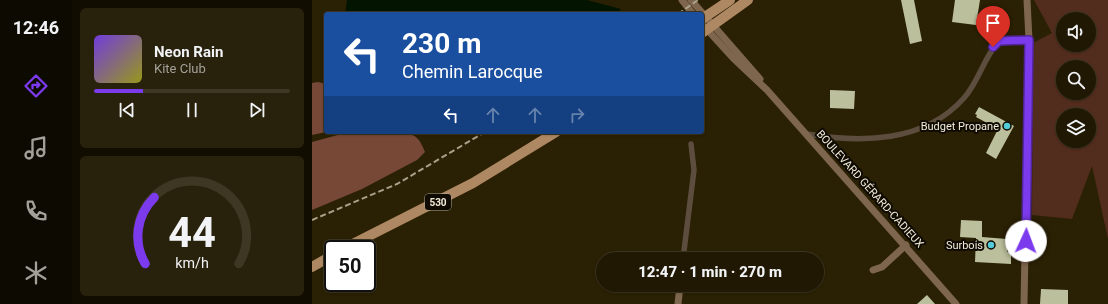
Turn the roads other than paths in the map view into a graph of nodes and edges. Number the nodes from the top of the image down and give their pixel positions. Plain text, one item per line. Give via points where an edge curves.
1 (682, 0) edge
2 (691, 0) edge
3 (730, 0) edge
4 (748, 0) edge
5 (1027, 0) edge
6 (692, 12) edge
7 (698, 12) edge
8 (705, 25) edge
9 (1029, 40) junction
10 (548, 134) edge
11 (553, 134) edge
12 (807, 134) junction
13 (691, 144) dead end
14 (530, 148) junction
15 (361, 240) edge
16 (906, 245) junction
17 (684, 252) edge
18 (324, 260) edge
19 (312, 267) edge
20 (874, 270) dead end
21 (679, 292) edge
22 (678, 304) edge
23 (956, 304) edge
24 (1024, 304) edge

1 - 6 main road
2 - 7 main road, BOULEVARD GÉRARD-CADIEUX
3 - 8 highway
4 - 8 highway
5 - 9 main road
8 - 12 main road, BOULEVARD GÉRARD-CADIEUX via 757,74 767,90
9 - 12 street via 999,41 964,98 930,123 891,138 852,140
9 - 24 main road
10 - 14 highway, 530
11 - 14 highway, 530
12 - 16 main road, BOULEVARD GÉRARD-CADIEUX
13 - 17 street via 694,170
14 - 15 highway, 530 via 469,186
16 - 20 main road via 882,267
16 - 23 main road, BOULEVARD GÉRARD-CADIEUX
18 - 19 highway
21 - 22 main road

